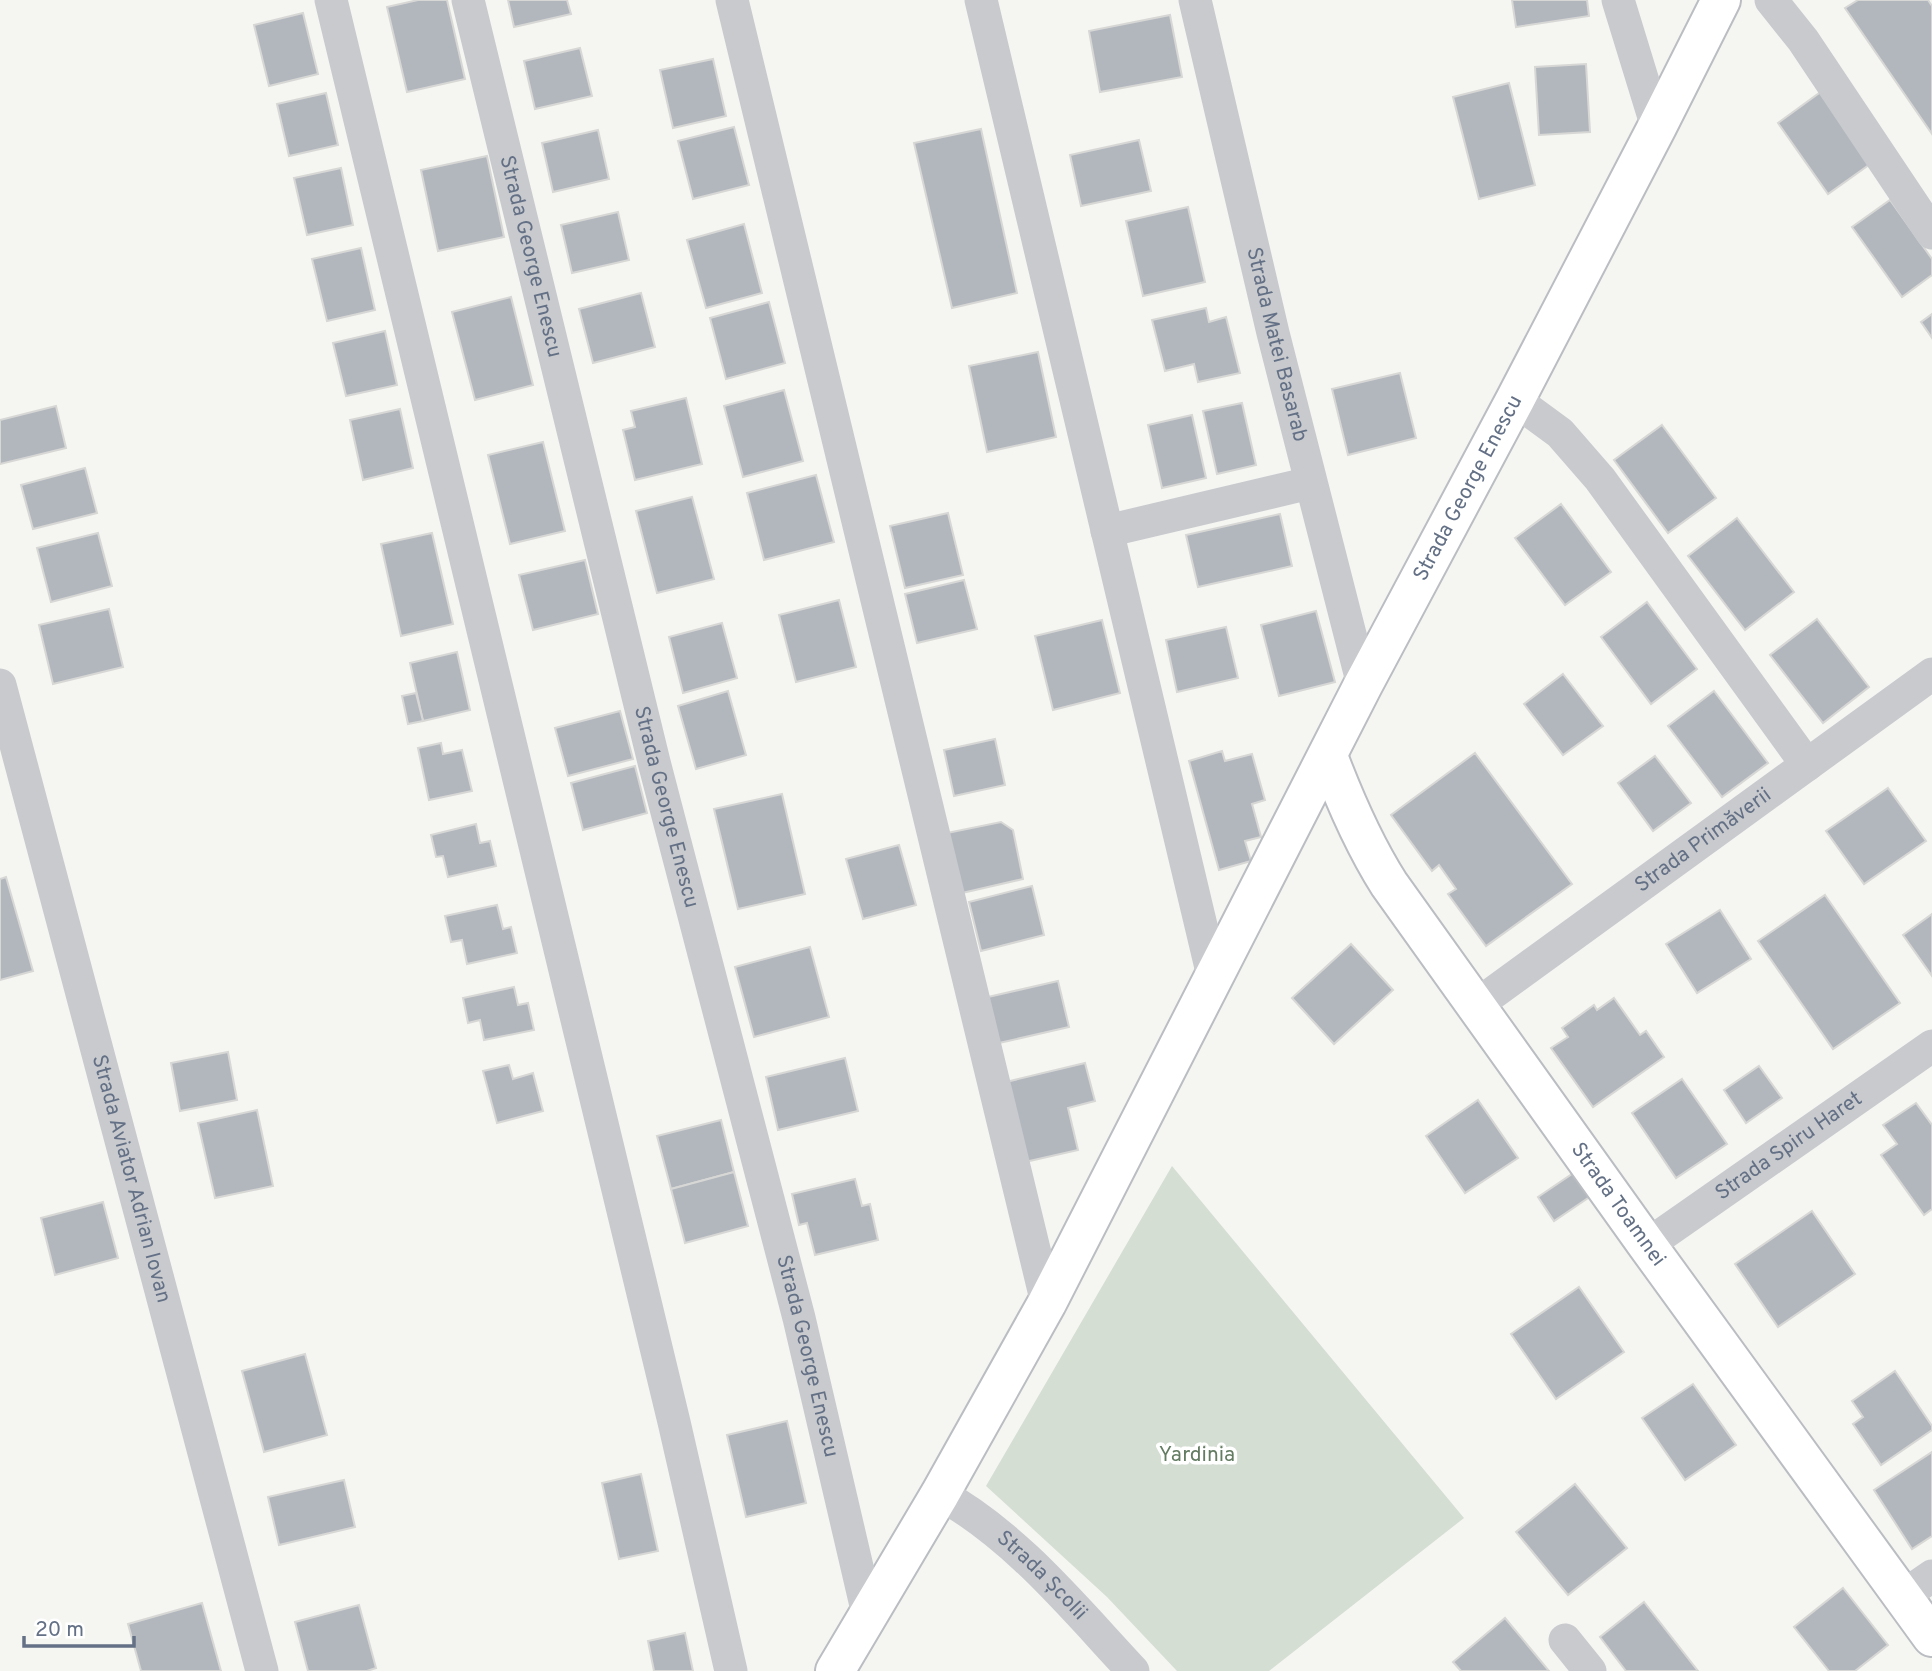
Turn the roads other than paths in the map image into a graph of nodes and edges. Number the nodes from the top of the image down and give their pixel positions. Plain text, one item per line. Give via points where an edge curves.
1 (331, 0) edge
2 (468, 0) edge
3 (732, 0) edge
4 (981, 0) edge
5 (1195, 0) edge
6 (1618, 0) edge
7 (1721, 0) edge
8 (1772, 0) edge
9 (1657, 127) junction
10 (1932, 233) edge
11 (1515, 400) junction
12 (1310, 483) junction
13 (1107, 531) junction
14 (1932, 674) edge
15 (0, 685) edge
16 (1363, 685) junction
17 (1328, 756) junction
18 (1807, 765) junction
19 (1213, 976) junction
20 (1475, 1006) junction
21 (1932, 1046) edge
22 (1647, 1245) junction
23 (1047, 1303) junction
24 (940, 1494) junction
25 (1917, 1586) edge
26 (868, 1614) junction
27 (1932, 1637) edge
28 (1565, 1640) dead end
29 (262, 1671) edge
30 (731, 1671) edge
31 (835, 1671) edge
32 (1133, 1671) edge
33 (1590, 1671) edge

1 - 30 street
2 - 26 street, Strada George Enescu via 654,762 808,1356
3 - 23 street
4 - 13 street
5 - 12 street, Strada Matei Basarab
6 - 9 street
7 - 9 street, Strada George Enescu
8 - 10 street
9 - 11 street, Strada George Enescu
11 - 16 street, Strada George Enescu
11 - 18 street via 1560,433 1600,479
12 - 13 street
12 - 16 street, Strada Matei Basarab
13 - 19 street
14 - 18 street, Strada Primăverii
15 - 29 street, Strada Aviator Adrian Iovan
16 - 17 street, Strada George Enescu
17 - 19 street, Strada George Enescu
17 - 20 street, Strada Toamnei via 1370,854
18 - 20 street, Strada Primăverii
19 - 23 street, Strada George Enescu
20 - 22 street, Strada Toamnei
21 - 22 street, Strada Spiru Haret
22 - 25 street, Strada Toamnei
23 - 24 street, Strada George Enescu
24 - 26 street, Strada George Enescu
24 - 32 street, Strada Școlii via 995,1531
25 - 27 street, Strada Toamnei
26 - 31 street, Strada George Enescu
28 - 33 street

